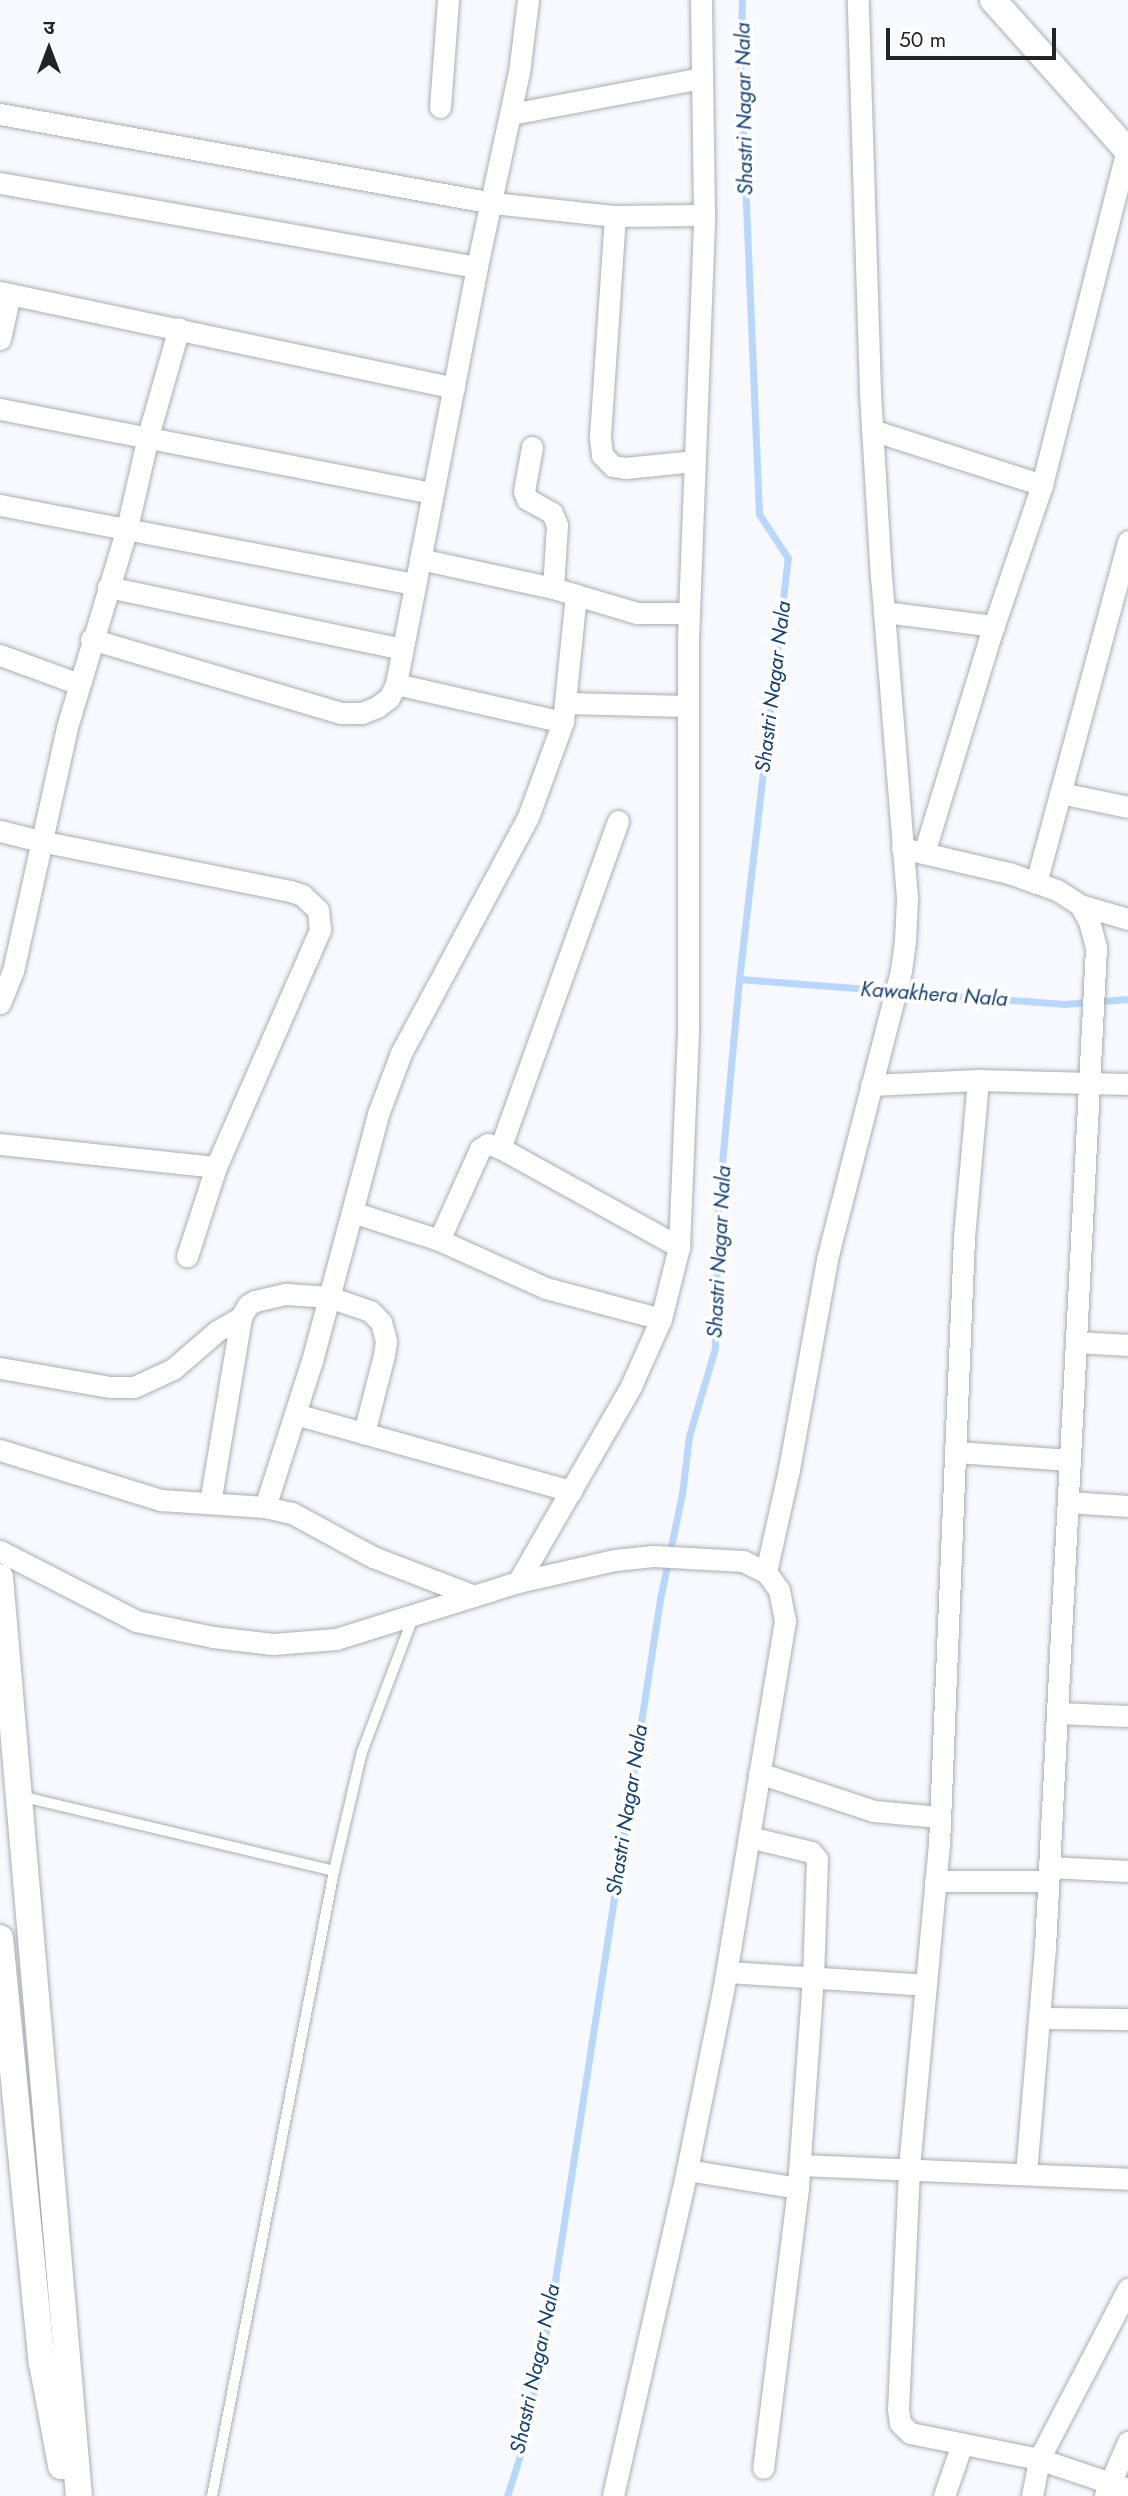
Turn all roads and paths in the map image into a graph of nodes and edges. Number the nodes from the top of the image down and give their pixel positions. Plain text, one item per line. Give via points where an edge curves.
1 (447, 0) edge
2 (528, 0) edge
3 (701, 0) edge
4 (858, 0) edge
5 (993, 0) edge
6 (702, 78) junction
7 (440, 107) dead end
8 (0, 114) edge
9 (511, 114) junction
10 (1128, 150) edge
11 (0, 183) edge
12 (493, 203) junction
13 (704, 215) junction
14 (615, 216) junction
15 (477, 267) junction
16 (5, 293) edge
17 (178, 328) junction
18 (0, 339) edge
19 (454, 388) junction
20 (0, 409) edge
21 (872, 430) junction
22 (148, 436) junction
23 (533, 447) dead end
24 (695, 461) junction
25 (1042, 485) junction
26 (432, 493) junction
27 (0, 505) edge
28 (127, 528) junction
29 (1128, 541) edge
30 (419, 559) junction
31 (415, 584) junction
32 (108, 587) junction
33 (553, 588) junction
34 (576, 595) junction
35 (884, 612) junction
36 (689, 613) junction
37 (993, 626) junction
38 (91, 639) junction
39 (403, 649) junction
40 (0, 655) edge
41 (79, 684) junction
42 (396, 684) junction
43 (688, 706) junction
44 (564, 712) junction
45 (1060, 793) junction
46 (1128, 807) edge
47 (618, 821) dead end
48 (0, 831) edge
49 (40, 841) junction
50 (902, 848) junction
51 (924, 853) junction
52 (1036, 883) junction
53 (1080, 905) junction
54 (1128, 919) edge
55 (0, 1003) edge
56 (978, 1080) junction
57 (1090, 1081) junction
58 (1128, 1084) edge
59 (871, 1085) junction
60 (0, 1144) edge
61 (500, 1148) junction
62 (216, 1167) junction
63 (352, 1212) junction
64 (439, 1240) junction
65 (678, 1247) junction
66 (187, 1256) dead end
67 (329, 1297) junction
68 (241, 1317) junction
69 (661, 1320) junction
70 (1076, 1342) junction
71 (1128, 1345) edge
72 (0, 1368) edge
73 (295, 1415) junction
74 (363, 1433) junction
75 (0, 1450) edge
76 (956, 1452) junction
77 (1070, 1460) junction
78 (571, 1491) junction
79 (1068, 1502) junction
80 (210, 1503) junction
81 (1128, 1506) edge
82 (265, 1507) junction
83 (0, 1551) edge
84 (766, 1572) junction
85 (0, 1577) edge
86 (519, 1582) junction
87 (474, 1596) junction
88 (414, 1615) junction
89 (1057, 1713) junction
90 (1128, 1716) edge
91 (760, 1773) junction
92 (19, 1796) junction
93 (939, 1817) junction
94 (749, 1837) junction
95 (334, 1871) junction
96 (1128, 1871) edge
97 (1048, 1874) junction
98 (935, 1881) junction
99 (0, 1938) edge
100 (727, 1972) junction
101 (813, 1977) junction
102 (926, 1985) junction
103 (1040, 2018) junction
104 (1128, 2019) edge
105 (800, 2165) junction
106 (909, 2169) junction
107 (687, 2170) junction
108 (1026, 2173) junction
109 (1128, 2179) edge
110 (798, 2188) junction
111 (1128, 2289) edge
112 (1128, 2442) edge
113 (962, 2444) junction
114 (1039, 2459) junction
115 (763, 2468) dead end
116 (1114, 2489) edge
117 (64, 2496) edge
118 (79, 2496) edge
119 (212, 2496) edge
120 (614, 2496) edge
121 (944, 2496) edge
122 (1032, 2496) edge

1 - 7 street
2 - 9 street
3 - 6 street
4 - 21 street
5 - 10 street
6 - 9 street
6 - 13 street
8 - 12 street
9 - 12 street
10 - 25 street
11 - 15 street
12 - 14 street
12 - 15 street
13 - 14 street
13 - 24 street
14 - 24 street via 602,456 613,466 625,468
15 - 19 street
16 - 17 street
16 - 18 street
17 - 19 street
17 - 22 street
19 - 26 street
20 - 22 street
21 - 25 street
21 - 35 street
22 - 26 street
22 - 28 street
23 - 33 street via 524,492 527,499 552,513 557,525
24 - 36 street
25 - 37 street
26 - 30 street
27 - 28 street
28 - 31 street
28 - 32 street
29 - 45 street
30 - 31 street
30 - 33 street
31 - 39 street
32 - 38 street
32 - 39 street
33 - 34 street
34 - 36 street via 636,613
34 - 44 street
35 - 37 street
35 - 50 street
36 - 43 street
37 - 51 street
38 - 41 street
38 - 42 street via 341,713 377,707 389,698
39 - 42 street
40 - 41 street
41 - 49 street
42 - 44 street
43 - 44 street
43 - 65 street via 688,1029
44 - 63 street via 528,817 401,1052 378,1114
45 - 46 street
45 - 52 street
47 - 61 street
48 - 49 street
49 - 55 street via 13,971
49 - 62 street via 290,891 318,910 320,930
50 - 51 street
50 - 59 street via 906,898 901,970
51 - 52 street
52 - 53 street
53 - 54 street
53 - 57 street via 1096,948
56 - 57 street
56 - 59 street
56 - 76 street via 964,1238
57 - 58 street
57 - 70 street
59 - 84 street via 827,1259
60 - 62 street
61 - 64 street via 488,1144 480,1149
61 - 65 street
62 - 66 street
63 - 64 street
63 - 67 street
64 - 69 street via 546,1288
65 - 69 street
67 - 68 street via 268,1297 248,1305
67 - 73 street
67 - 74 street via 370,1311 384,1329 384,1355
68 - 72 street via 173,1369 134,1387
68 - 80 street
69 - 78 street via 626,1396
70 - 71 street
70 - 77 street
73 - 74 street
73 - 82 street
74 - 78 street
75 - 80 street via 151,1498
76 - 77 street
76 - 93 street
77 - 79 street
78 - 86 street
79 - 81 street
79 - 89 street
80 - 82 street
82 - 87 street via 292,1513 373,1557
83 - 88 street via 136,1621 213,1637 273,1644 336,1639
84 - 86 street via 743,1561 653,1556
84 - 91 street via 779,1590 785,1621
85 - 92 street
86 - 87 street
87 - 88 street
88 - 95 lane via 362,1752
89 - 90 street
89 - 97 street
91 - 93 street via 874,1811
91 - 94 street
92 - 95 lane
92 - 118 street
93 - 98 street
94 - 100 street
94 - 101 street via 816,1856
95 - 119 lane
96 - 97 street
97 - 98 street
97 - 103 street
98 - 102 street
99 - 117 street via 42,2363
100 - 101 street
100 - 107 street
101 - 102 street
101 - 105 street
102 - 106 street
103 - 104 street
103 - 108 street
105 - 106 street
105 - 110 street
106 - 108 street
106 - 113 street via 900,2423 910,2433
107 - 110 street
107 - 120 street
108 - 109 street
110 - 115 street
111 - 114 street
112 - 116 street
113 - 114 street
113 - 121 street
114 - 116 street
114 - 122 street

